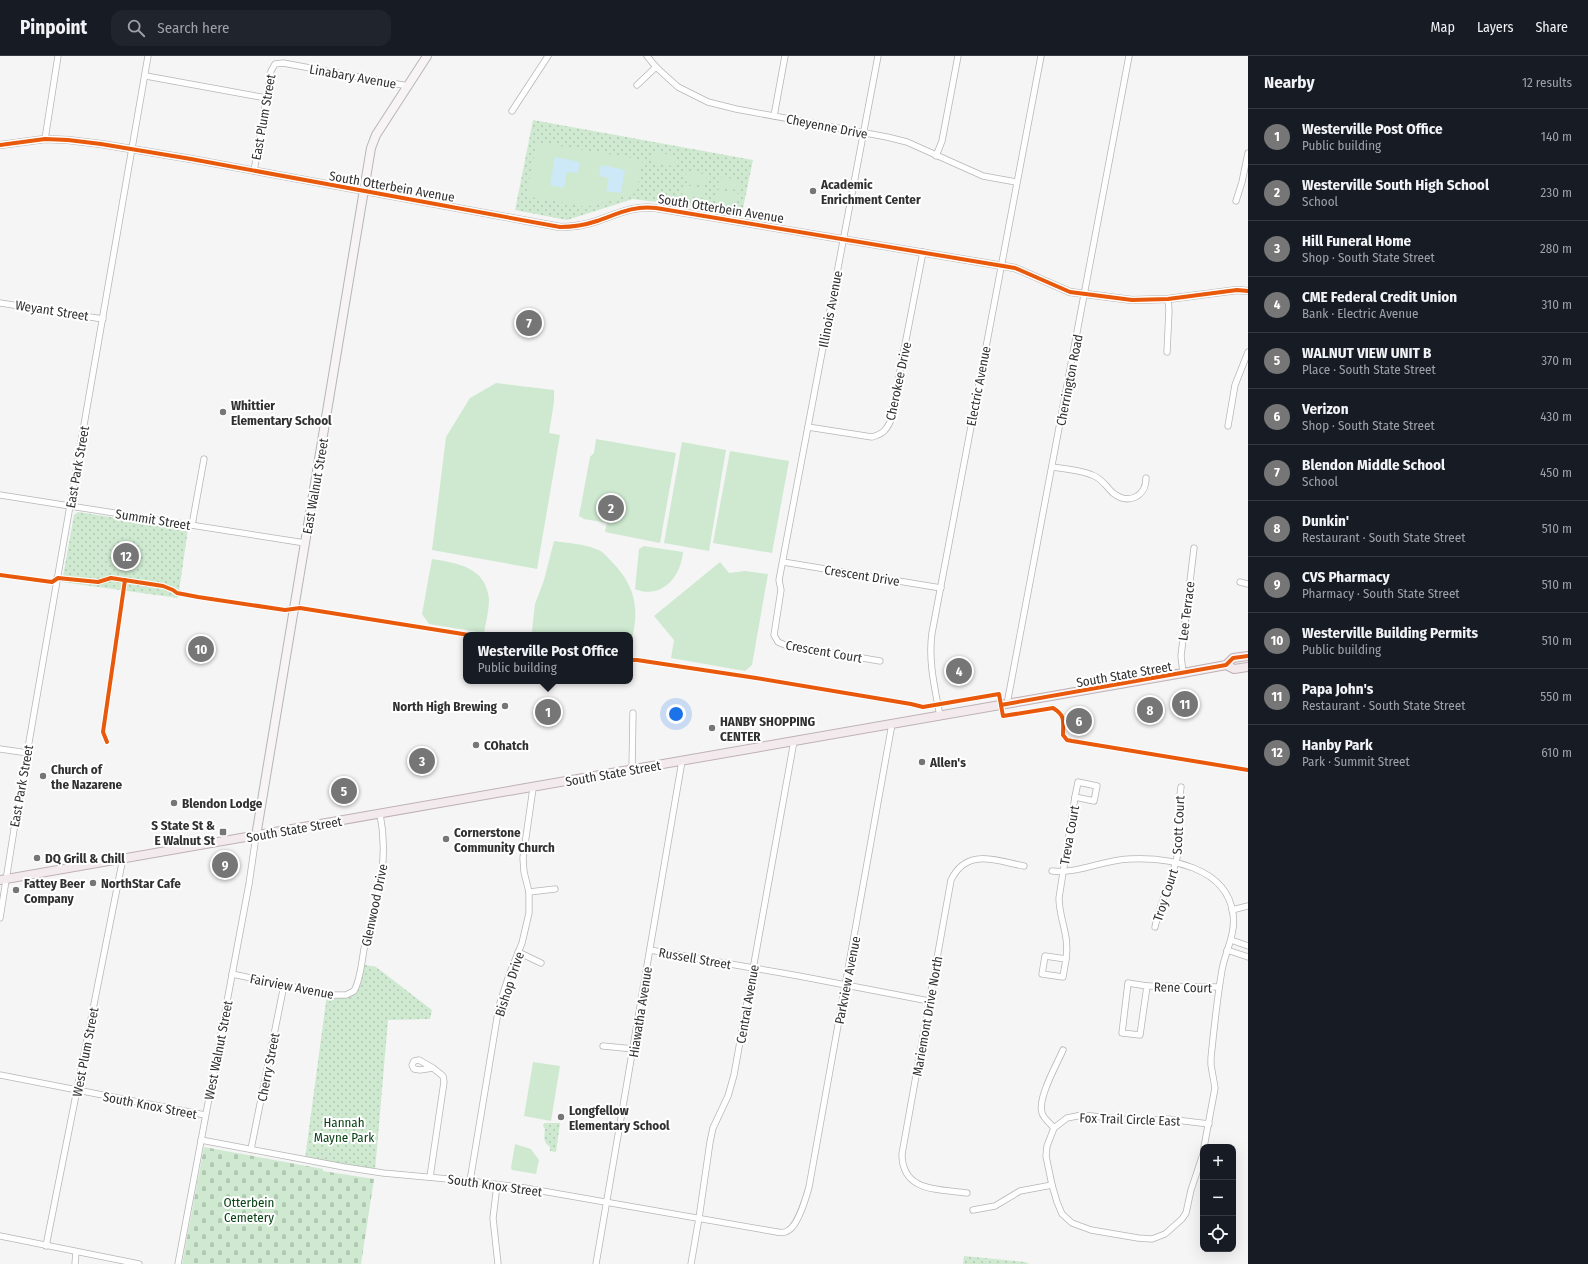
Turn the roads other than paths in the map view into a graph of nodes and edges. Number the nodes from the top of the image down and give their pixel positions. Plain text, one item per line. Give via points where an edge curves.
1 (58, 56) edge
2 (148, 56) edge
3 (427, 56) edge
4 (548, 56) edge
5 (647, 56) edge
6 (785, 56) edge
7 (878, 56) edge
8 (958, 56) edge
9 (1041, 56) edge
10 (1129, 56) edge
11 (275, 64) joint
12 (656, 67) junction
13 (146, 76) junction
14 (637, 85) dead end
15 (408, 86) junction
16 (266, 98) junction
17 (512, 112) dead end
18 (774, 116) junction
19 (864, 133) junction
20 (45, 139) junction
21 (0, 145) edge
22 (133, 149) junction
23 (1248, 152) edge
24 (936, 156) junction
25 (254, 171) junction
26 (1016, 182) junction
27 (365, 191) junction
28 (1236, 201) dead end
29 (843, 238) junction
30 (923, 252) junction
31 (1001, 265) junction
32 (1248, 291) edge
33 (1085, 294) junction
34 (1168, 299) junction
35 (0, 303) edge
36 (103, 319) junction
37 (1167, 352) dead end
38 (1248, 352) edge
39 (1228, 426) dead end
40 (808, 427) junction
41 (204, 459) dead end
42 (1052, 467) junction
43 (1146, 478) dead end
44 (0, 494) edge
45 (71, 506) junction
46 (192, 525) junction
47 (305, 543) junction
48 (1194, 548) dead end
49 (783, 562) junction
50 (1240, 582) dead end
51 (1248, 584) edge
52 (941, 588) junction
53 (1248, 656) edge
54 (1248, 660) edge
55 (880, 661) dead end
56 (1226, 665) junction
57 (1248, 667) edge
58 (1234, 669) junction
59 (1183, 673) junction
60 (1008, 704) junction
61 (633, 713) dead end
62 (940, 716) junction
63 (892, 724) junction
64 (794, 741) junction
65 (0, 749) edge
66 (28, 753) junction
67 (682, 761) junction
68 (632, 770) junction
69 (1181, 787) dead end
70 (533, 788) junction
71 (1075, 797) junction
72 (380, 814) junction
73 (256, 836) junction
74 (123, 858) junction
75 (1176, 862) junction
76 (1024, 866) dead end
77 (1052, 872) dead end
78 (1062, 873) junction
79 (3, 879) edge
80 (555, 889) dead end
81 (528, 892) junction
82 (1248, 906) edge
83 (1232, 910) junction
84 (0, 918) edge
85 (1155, 927) dead end
86 (1231, 940) junction
87 (1248, 946) edge
88 (650, 950) junction
89 (1227, 950) junction
90 (518, 952) junction
91 (1248, 957) edge
92 (1066, 959) junction
93 (541, 963) dead end
94 (754, 968) junction
95 (232, 974) junction
96 (284, 985) junction
97 (846, 985) junction
98 (1147, 986) junction
99 (1219, 988) junction
100 (351, 993) joint
101 (930, 1001) junction
102 (603, 1046) dead end
103 (634, 1049) junction
104 (1063, 1050) dead end
105 (433, 1068) dead end
106 (0, 1075) edge
107 (77, 1090) junction
108 (205, 1116) junction
109 (1209, 1124) junction
110 (1054, 1128) junction
111 (201, 1140) junction
112 (1205, 1144) edge
113 (251, 1149) junction
114 (1200, 1163) edge
115 (430, 1177) junction
116 (470, 1181) junction
117 (497, 1185) junction
118 (1052, 1185) junction
119 (967, 1193) dead end
120 (607, 1202) junction
121 (973, 1210) dead end
122 (699, 1218) junction
123 (789, 1231) joint
124 (0, 1236) edge
125 (46, 1246) junction
126 (76, 1252) junction
127 (75, 1264) edge
128 (138, 1264) edge
129 (178, 1264) edge
130 (498, 1264) edge
131 (596, 1264) edge
132 (691, 1264) edge

1 - 20 street
2 - 13 street, East Park Street
3 - 15 main road, East Walnut Street
4 - 17 street
5 - 12 street, Cheyenne Drive
6 - 18 street
7 - 19 street, Illinois Avenue
8 - 24 street via 942,141
9 - 26 street, Electric Avenue
10 - 33 street, Cherrington Road
11 - 15 street, Linabary Avenue via 283,63
11 - 16 street, East Plum Street via 271,71
12 - 14 street
12 - 18 street, Cheyenne Drive via 678,87 708,102
13 - 16 street
13 - 22 street, East Park Street
15 - 27 main road, East Walnut Street via 376,135 371,148
16 - 25 street, East Plum Street
18 - 19 street, Cheyenne Drive
19 - 24 street, Cheyenne Drive via 907,142
19 - 29 street, Illinois Avenue
20 - 21 street, South Otterbein Avenue
20 - 22 street, South Otterbein Avenue
22 - 25 street, South Otterbein Avenue
22 - 36 street, East Park Street
23 - 28 street
24 - 26 street, Cheyenne Drive via 983,176
25 - 27 street, South Otterbein Avenue
26 - 31 street, Electric Avenue
27 - 29 street, South Otterbein Avenue via 560,227 575,227 626,210 648,207
27 - 47 main road, East Walnut Street
29 - 30 street, South Otterbein Avenue
29 - 40 street, Illinois Avenue
30 - 31 street, South Otterbein Avenue
30 - 40 street, Cherokee Drive via 890,422 886,430 872,437
31 - 33 street, South Otterbein Avenue via 1015,268 1070,292
31 - 52 street, Electric Avenue
32 - 34 street, South Otterbein Avenue via 1237,290
33 - 34 street, South Otterbein Avenue via 1132,300
33 - 42 street, Cherrington Road
34 - 37 street
35 - 36 street, Weyant Street
36 - 45 street, East Park Street
38 - 39 street via 1235,385
40 - 49 street, Illinois Avenue
41 - 46 street
42 - 43 street via 1092,474 1114,494 1128,498 1135,498 1142,493 1146,486
42 - 60 street, Cherrington Road
44 - 45 street, Summit Street
45 - 46 street, Summit Street
45 - 66 street, East Park Street
46 - 47 street, Summit Street
47 - 73 main road, East Walnut Street
48 - 59 street, Lee Terrace via 1180,656
49 - 52 street, Crescent Drive
49 - 55 street, Crescent Court via 774,633 778,642 785,646
50 - 51 street
52 - 62 street, Electric Avenue via 930,648
53 - 56 main road, South State Street via 1233,658
54 - 58 main road via 1236,663
56 - 58 main road
56 - 59 main road, South State Street
57 - 58 main road
59 - 60 main road, South State Street
60 - 62 main road, South State Street
61 - 68 street
62 - 63 main road, South State Street
63 - 64 main road, South State Street
63 - 97 street, Parkview Avenue
64 - 67 main road, South State Street
64 - 94 street, Central Avenue
65 - 66 street
66 - 79 street, East Park Street
67 - 68 main road, South State Street
67 - 88 street, Hiawatha Avenue
68 - 70 main road, South State Street
69 - 75 street, Scott Court
70 - 72 main road, South State Street
70 - 81 street, Bishop Drive via 523,858
71 - 71 street, Treva Court via 1094,801 1097,786 1078,782
71 - 78 street, Treva Court
72 - 73 main road, South State Street
72 - 100 street, Glenwood Drive via 384,853 382,878 356,987
73 - 74 main road, South State Street
73 - 95 street, West Walnut Street
74 - 79 main road, South State Street
74 - 107 street, West Plum Street
75 - 78 street via 1129,859
75 - 83 street via 1199,870 1216,882 1228,896
75 - 85 street, Troy Court
76 - 101 street, Mariemont Drive North via 973,859 956,871 951,880
77 - 78 street
78 - 92 street, Treva Court via 1059,908 1068,948
79 - 84 street, East Park Street
80 - 81 street
81 - 90 street, Bishop Drive via 528,918
82 - 83 street
83 - 86 street
86 - 87 street
86 - 89 street
88 - 94 street, Russell Street
88 - 103 street, Hiawatha Avenue
89 - 91 street
89 - 99 street
90 - 93 street
90 - 116 street, Bishop Drive via 499,1006
92 - 92 street, Treva Court via 1045,956 1042,974 1063,977
94 - 97 street, Russell Street
94 - 122 street, Central Avenue via 734,1075 728,1096 713,1128
95 - 96 street, Fairview Avenue
95 - 108 street, West Walnut Street
96 - 100 street, Fairview Avenue via 332,995
96 - 113 street, Cherry Street
97 - 101 street, Russell Street
97 - 123 street, Parkview Avenue via 809,1187 802,1208
98 - 98 street, Rene Court via 1128,983 1122,1033 1140,1035
98 - 99 street, Rene Court
99 - 109 street via 1211,1058 1215,1088
101 - 119 street, Mariemont Drive North via 902,1163 907,1177 917,1184
102 - 103 street
103 - 120 street, Hiawatha Avenue
104 - 110 street via 1046,1086 1041,1107 1043,1116
105 - 115 street via 443,1076 444,1082
106 - 107 street, South Knox Street
107 - 108 street, South Knox Street
107 - 125 street, West Plum Street
108 - 111 street, West Walnut Street
109 - 110 street, Fox Trail Circle East via 1168,1119 1141,1121 1082,1115 1067,1118
109 - 112 street
110 - 118 street via 1046,1156
111 - 113 street, South Knox Street
111 - 129 street, West Walnut Street
113 - 115 street, South Knox Street via 344,1167
114 - 118 street via 1186,1213 1165,1234 1152,1239 1099,1231 1072,1223 1062,1214
115 - 116 street, South Knox Street
116 - 117 street, South Knox Street
117 - 120 street, South Knox Street
117 - 130 street via 493,1218
118 - 121 street via 1020,1191 995,1206
120 - 122 street, South Knox Street
120 - 131 street, Hiawatha Avenue
122 - 123 street, South Knox Street via 783,1233
122 - 132 street, Central Avenue
124 - 125 street
125 - 126 street
126 - 127 street
126 - 128 street

